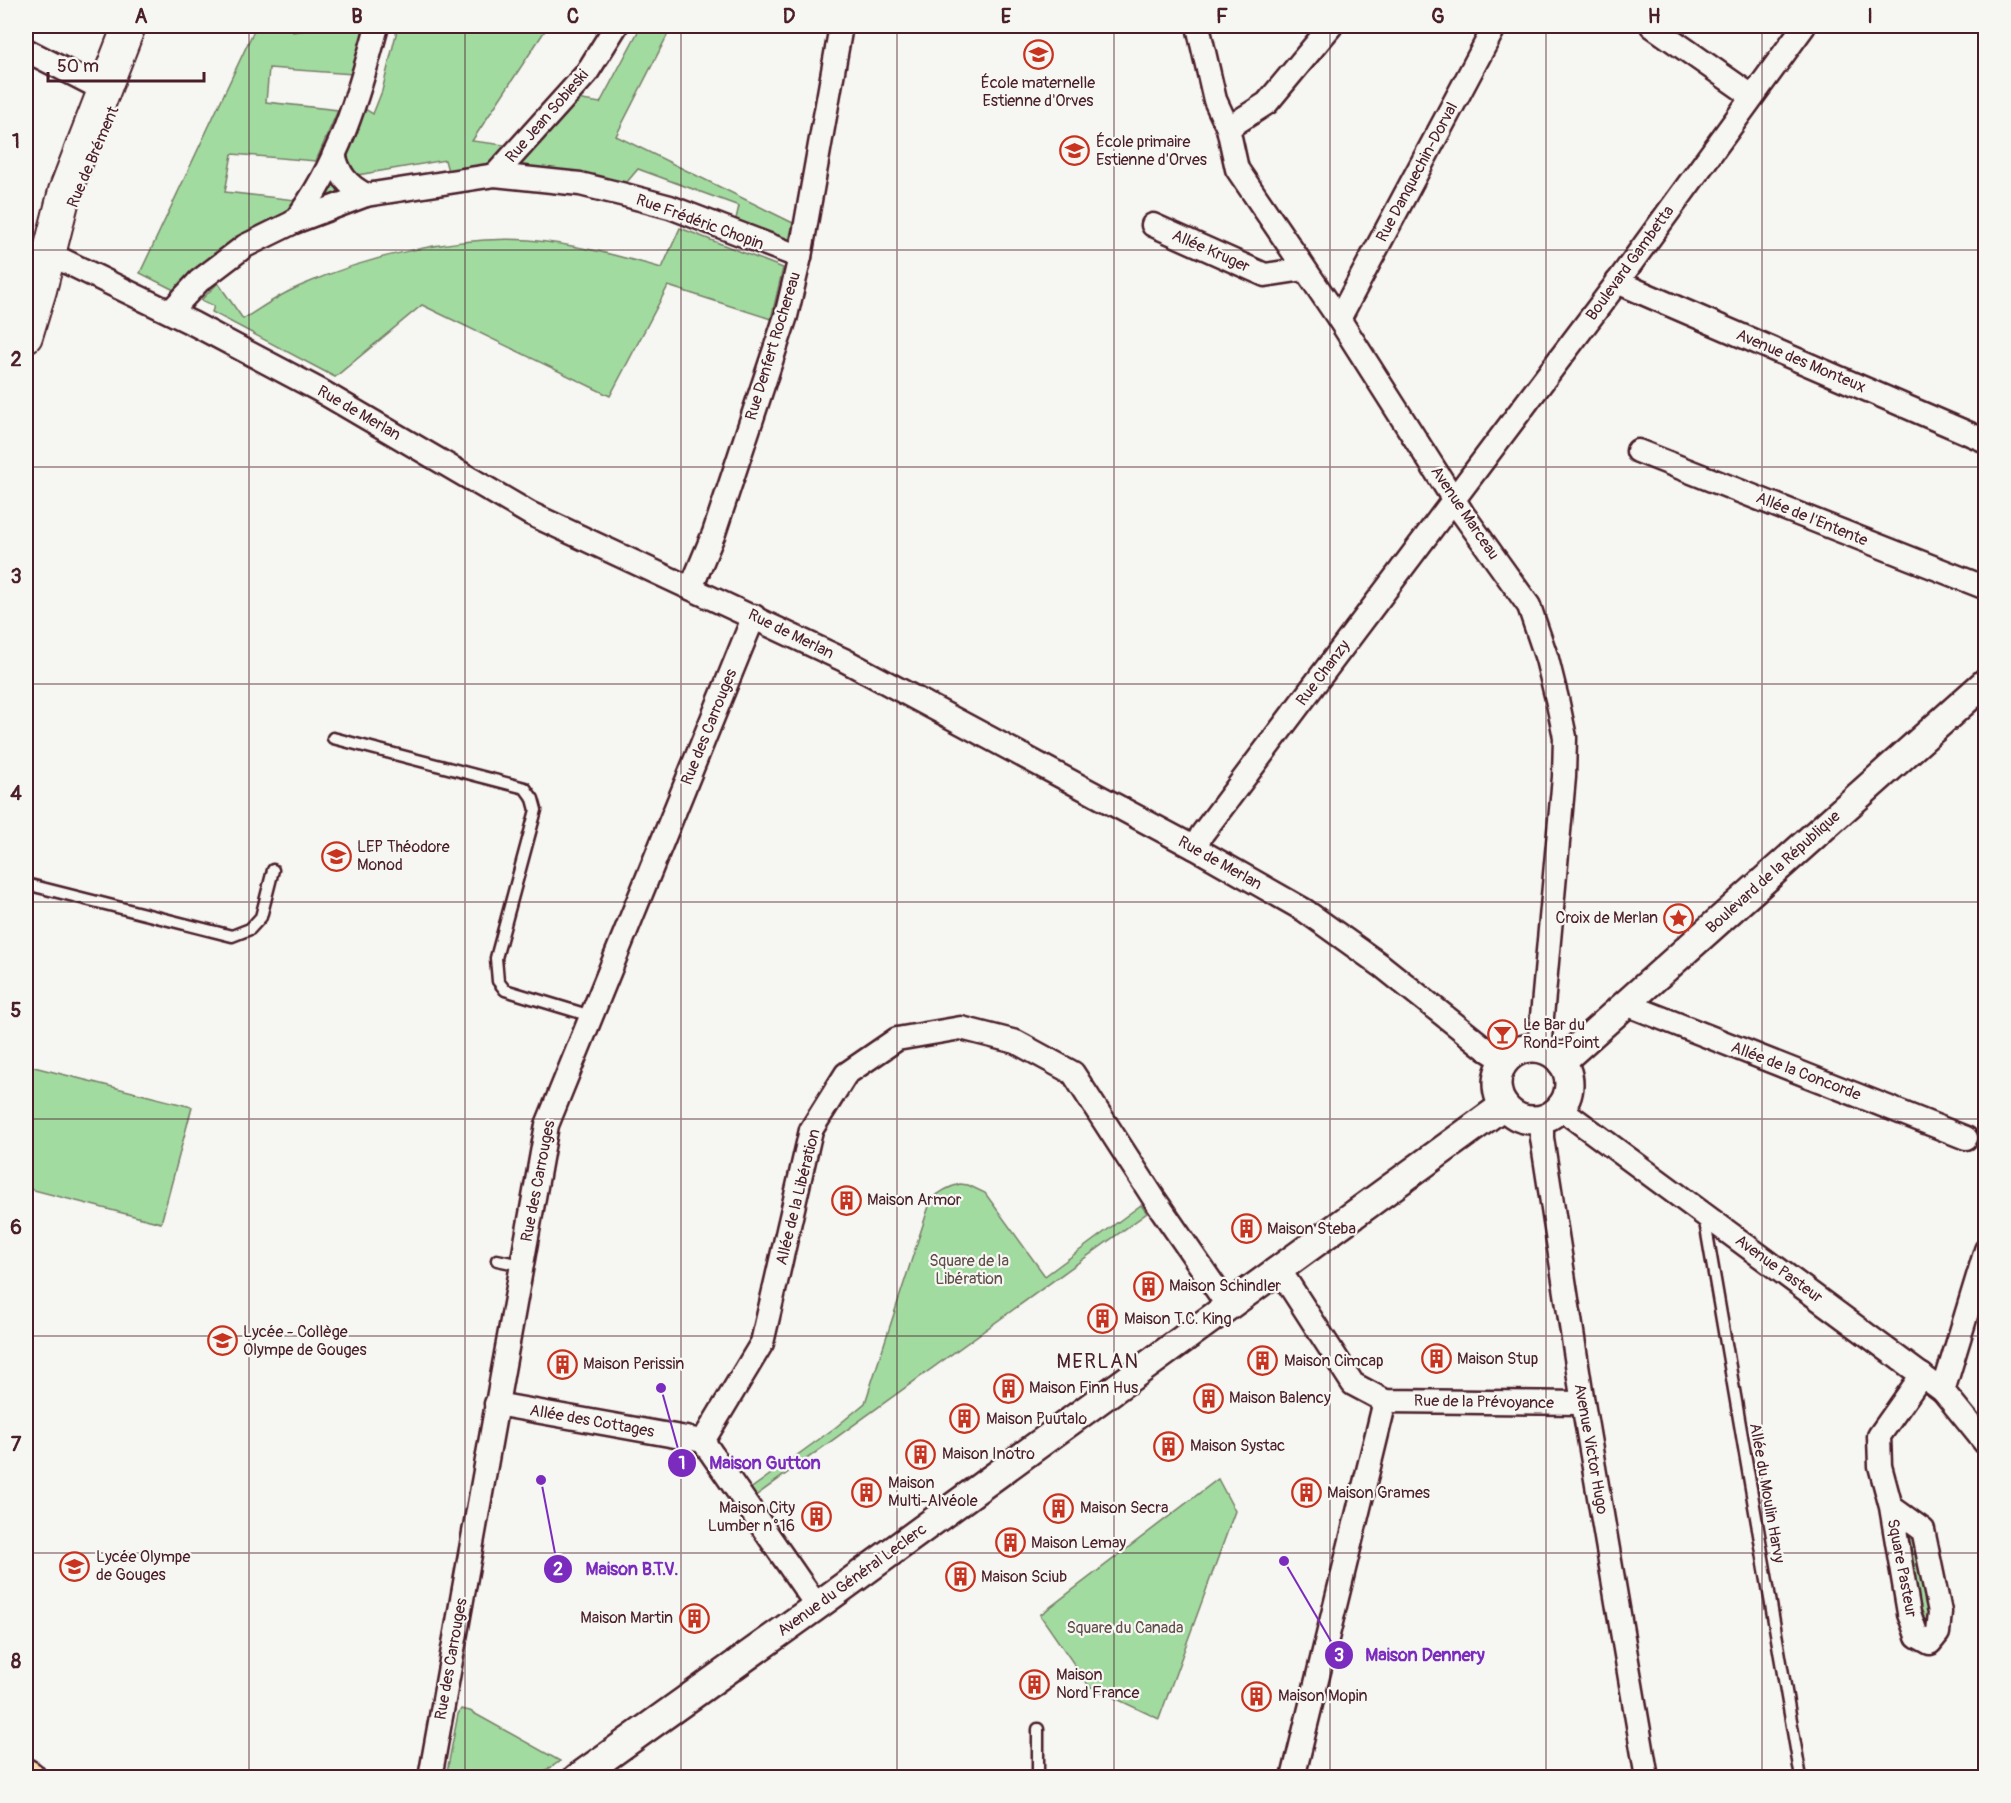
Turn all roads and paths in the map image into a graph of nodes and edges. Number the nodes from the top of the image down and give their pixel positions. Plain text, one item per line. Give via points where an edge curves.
1 (129, 26) edge
2 (148, 26) edge
3 (377, 26) edge
4 (616, 26) edge
5 (841, 26) edge
6 (1198, 26) edge
7 (1331, 26) edge
8 (1495, 26) edge
9 (1653, 26) edge
10 (1804, 26) edge
11 (26, 50) edge
12 (114, 85) junction
13 (1752, 96) junction
14 (1228, 128) junction
15 (334, 154) junction
16 (495, 175) junction
17 (366, 195) junction
18 (294, 222) junction
19 (1153, 225) dead end
20 (50, 254) junction
21 (800, 257) junction
22 (1304, 269) junction
23 (1617, 282) junction
24 (170, 312) junction
25 (1339, 319) junction
26 (26, 336) edge
27 (1986, 441) edge
28 (1638, 451) dead end
29 (1453, 499) junction
30 (691, 588) junction
31 (1986, 588) edge
32 (754, 616) junction
33 (1986, 682) edge
34 (333, 738) dead end
35 (1195, 848) junction
36 (273, 870) dead end
37 (26, 884) edge
38 (1626, 1004) junction
39 (591, 1016) junction
40 (1550, 1055) junction
41 (1505, 1061) junction
42 (1503, 1106) junction
43 (1551, 1114) junction
44 (1966, 1138) dead end
45 (1704, 1214) junction
46 (1986, 1250) edge
47 (497, 1260) dead end
48 (521, 1265) junction
49 (1279, 1269) junction
50 (1228, 1306) junction
51 (1922, 1375) junction
52 (1943, 1391) junction
53 (1385, 1401) junction
54 (1583, 1403) junction
55 (496, 1404) junction
56 (703, 1441) junction
57 (1986, 1444) edge
58 (1891, 1507) junction
59 (817, 1606) junction
60 (1038, 1729) dead end
61 (430, 1778) edge
62 (578, 1778) edge
63 (1038, 1778) edge
64 (1293, 1778) edge
65 (1647, 1778) edge
66 (1800, 1778) edge

1 - 12 main road, Rue de Brément
2 - 12 main road, Rue de Brément
3 - 15 street
4 - 16 street, Rue Jean Sobieski via 586,74
5 - 21 street, Rue Denfert Rochereau
6 - 14 street, Avenue Marceau via 1215,100
7 - 14 street via 1267,104
8 - 25 street, Rue Danquechin-Dorval
9 - 13 street
10 - 13 street, Boulevard Gambetta
11 - 12 street
12 - 20 main road, Rue de Brément via 78,196
12 - 20 main road, Rue de Brément via 65,190
13 - 23 street, Boulevard Gambetta
14 - 22 street, Avenue Marceau via 1237,169
15 - 17 street via 342,177
15 - 18 street via 321,183
16 - 17 street, Rue Frédéric Chopin
16 - 21 street, Rue Frédéric Chopin via 580,184 670,207
17 - 18 street, Rue Frédéric Chopin
18 - 24 street, Rue Frédéric Chopin via 244,246 199,281
19 - 22 street, Allée Kruger via 1264,275
20 - 24 street, Rue de Merlan
20 - 26 main road, Rue de Brément
21 - 30 street, Rue Denfert Rochereau via 786,316 714,533
22 - 25 street, Avenue Marceau
23 - 27 street, Avenue des Monteux
23 - 29 street, Boulevard Gambetta
24 - 30 street, Rue de Merlan via 319,390 529,513
25 - 29 street, Avenue Marceau
28 - 31 street, Allée de l'Entente
29 - 35 street, Rue Chanzy
29 - 40 street, Avenue Marceau via 1529,606 1547,660 1565,737
30 - 32 street, Rue de Merlan
32 - 35 street, Rue de Merlan
32 - 39 street, Rue des Carrouges
33 - 38 street, Boulevard de la République
34 - 39 lane via 525,788 536,810 496,958 498,981 505,990
35 - 41 street, Rue de Merlan via 1304,910
36 - 37 lane via 261,916 250,929 232,936
38 - 40 street, Boulevard de la République
38 - 44 street, Allée de la Concorde
39 - 48 street, Rue des Carrouges via 547,1125
40 - 41 street via 1520,1050
40 - 43 street via 1567,1073 1569,1085 1566,1097
41 - 42 street via 1497,1088
42 - 43 street via 1520,1119 1531,1121
42 - 49 street, Avenue du Général Leclerc
43 - 45 street, Avenue Pasteur
43 - 54 street, Avenue Victor Hugo via 1542,1138
45 - 51 street, Avenue Pasteur
45 - 66 lane, Allée du Moulin Harvy
46 - 52 street
47 - 48 lane
48 - 55 street, Rue des Carrouges
49 - 50 street, Avenue du Général Leclerc
49 - 53 street via 1353,1384
50 - 56 street, Allée de la Libération via 1073,1073 1016,1041 961,1028 897,1039 846,1074 811,1130 762,1343
50 - 59 street, Avenue du Général Leclerc
51 - 52 street, Avenue Pasteur
51 - 58 street, Square Pasteur via 1878,1436 1880,1466
52 - 57 street, Avenue Pasteur
53 - 54 street, Rue de la Prévoyance
53 - 64 street
54 - 65 street, Avenue Victor Hugo
55 - 56 street, Allée des Cottages
55 - 61 street, Rue des Carrouges
56 - 59 street
58 - 58 street, Square Pasteur via 1909,1613 1917,1636 1930,1643 1938,1633 1940,1612 1923,1530
59 - 62 street, Avenue du Général Leclerc
60 - 63 lane

